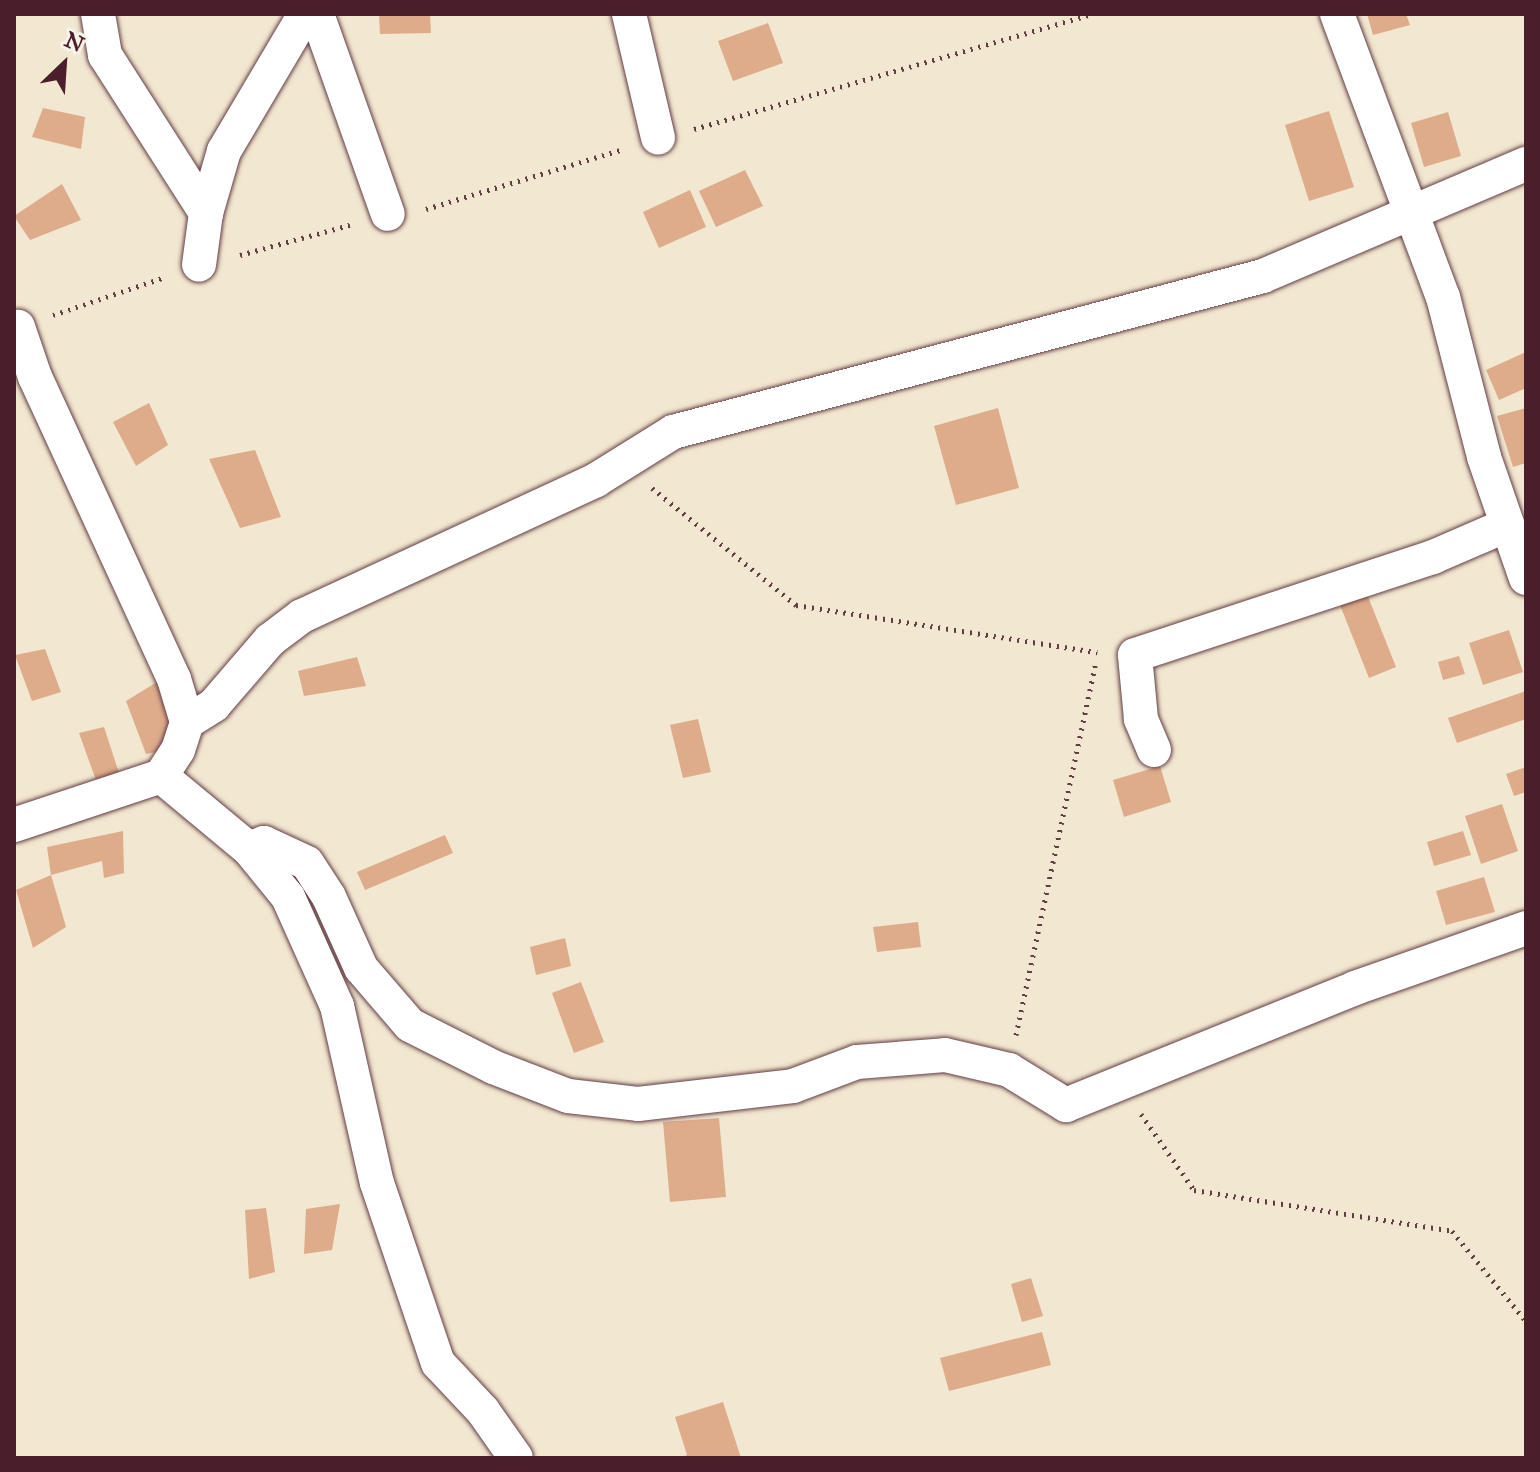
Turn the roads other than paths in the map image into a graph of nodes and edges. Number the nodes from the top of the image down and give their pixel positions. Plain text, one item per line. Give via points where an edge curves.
1 (98, 14) edge
2 (305, 14) edge
3 (317, 14) edge
4 (629, 14) edge
5 (1337, 14) edge
6 (658, 138) road end
7 (1526, 164) edge
8 (1412, 211) junction
9 (206, 213) junction
10 (388, 214) road end
11 (199, 265) road end
12 (18, 327) road end
13 (1507, 525) junction
14 (1526, 578) edge
15 (187, 722) junction
16 (1154, 750) dead end
17 (161, 776) junction
18 (14, 825) edge
19 (249, 849) junction
20 (1526, 928) edge
21 (516, 1458) edge

1 - 9 street via 105,55
2 - 9 street via 224,151
3 - 10 street
4 - 6 street
5 - 8 street
7 - 8 street
8 - 13 street via 1443,297
8 - 15 street via 1263,276 673,432 624,464 403,573 302,616 270,640 214,705
9 - 11 street
12 - 15 street via 35,377 174,679
13 - 14 street
13 - 16 street via 1433,557 1135,655 1141,719
15 - 17 street via 178,750
17 - 18 street
17 - 19 street
19 - 20 street via 264,843 307,863 329,897 361,968 410,1025 493,1067 568,1096 638,1104 793,1086 857,1062 945,1055 1009,1070 1066,1105 1355,988
19 - 21 street via 288,897 337,1006 377,1183 438,1363 483,1411

